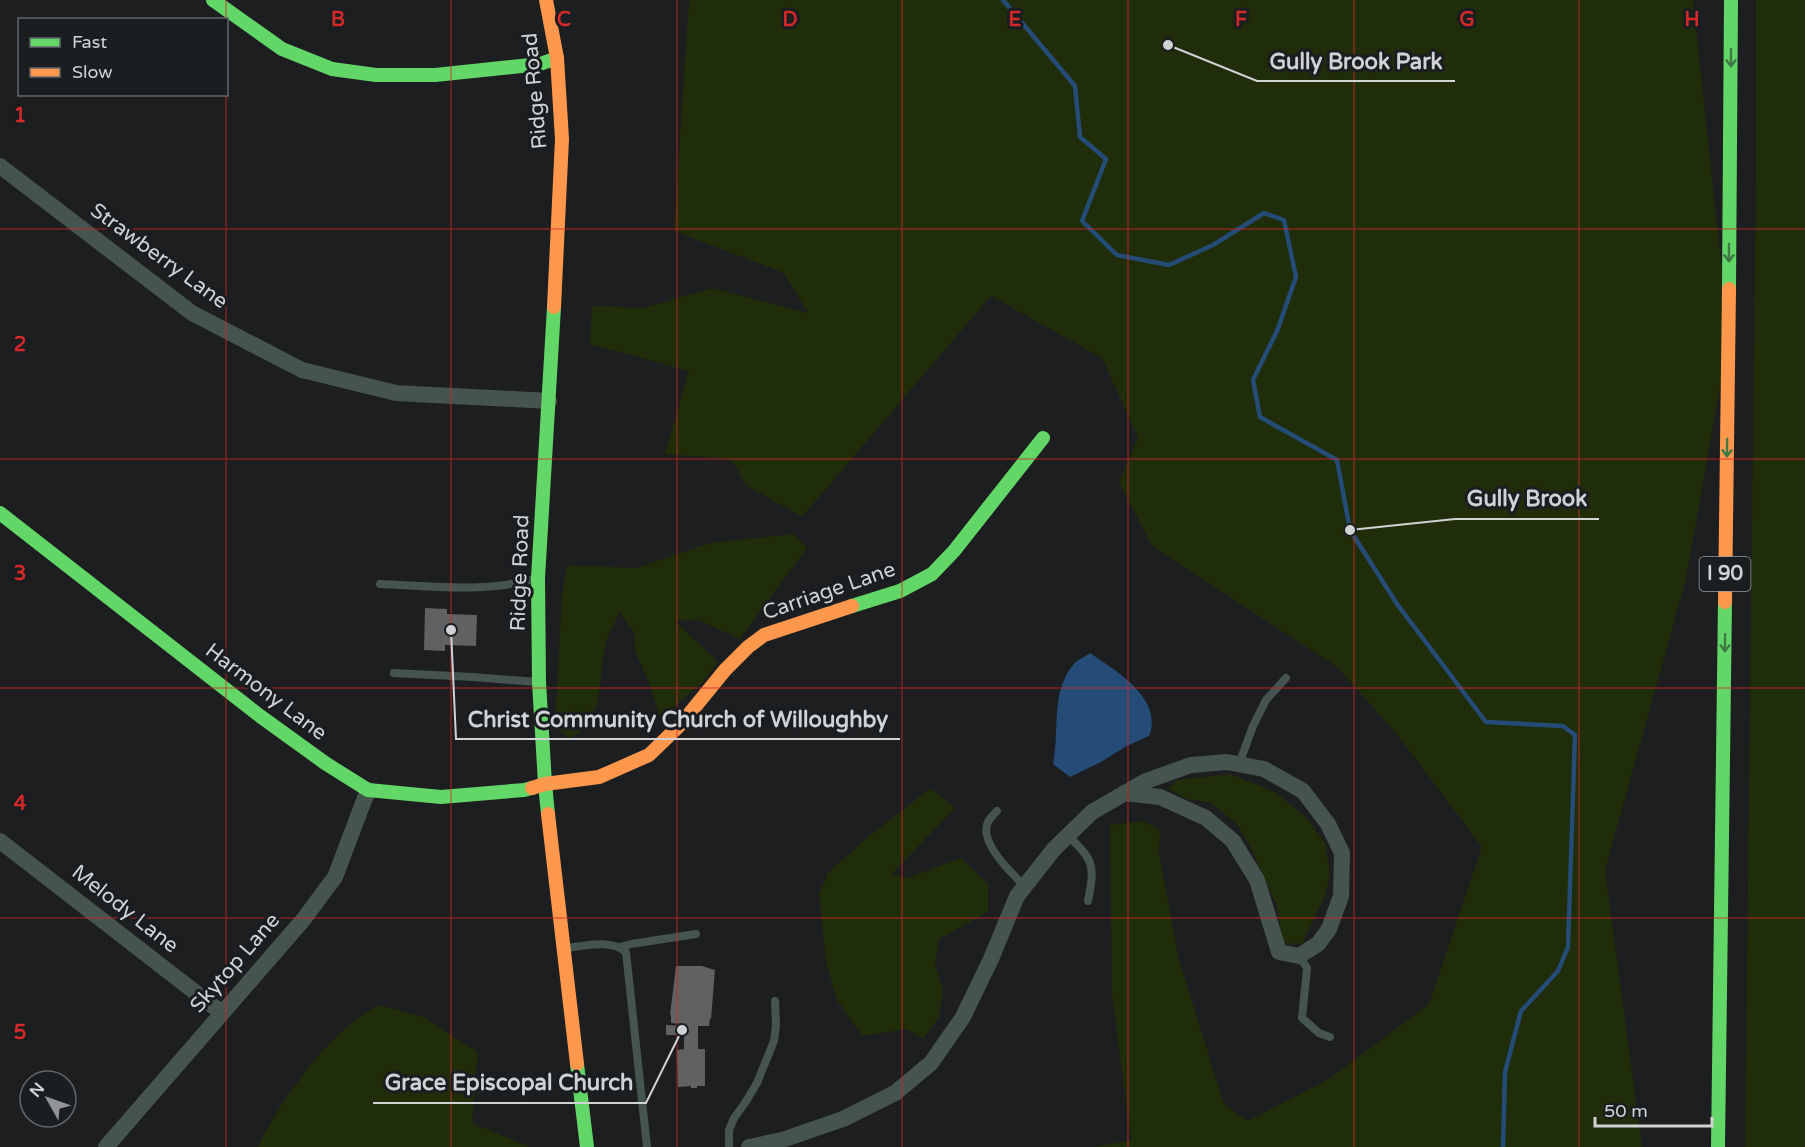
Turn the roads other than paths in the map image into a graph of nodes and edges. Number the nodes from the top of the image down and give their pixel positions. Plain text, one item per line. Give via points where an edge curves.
1 (213, 0) edge
2 (546, 0) edge
3 (1731, 0) edge
4 (557, 58) junction
5 (0, 166) edge
6 (549, 401) junction
7 (1043, 438) dead end
8 (0, 513) edge
9 (538, 578) junction
10 (380, 584) dead end
11 (394, 673) dead end
12 (1286, 678) dead end
13 (539, 682) junction
14 (1239, 764) junction
15 (545, 784) junction
16 (368, 790) junction
17 (1124, 793) junction
18 (997, 811) dead end
19 (1068, 836) junction
20 (0, 841) edge
21 (1025, 886) junction
22 (1088, 901) dead end
23 (696, 934) dead end
24 (620, 947) junction
25 (565, 949) junction
26 (1299, 956) junction
27 (776, 1001) dead end
28 (222, 1013) junction
29 (1330, 1037) dead end
30 (106, 1147) edge
31 (587, 1147) edge
32 (647, 1147) edge
33 (729, 1147) edge
34 (749, 1147) edge
35 (1718, 1147) edge

1 - 4 main road via 282,49 332,69 376,75 435,75 540,64
2 - 4 main road, Ridge Road
3 -> 35 main road, I 90
4 - 6 main road, Ridge Road via 562,140
5 - 6 street, Strawberry Lane via 192,313 302,370 396,393
6 - 9 main road, Ridge Road
7 - 15 main road, Carriage Lane via 932,574 900,591 764,635 725,670 681,724 649,755 599,777
8 - 16 main road, Harmony Lane via 260,716
9 - 10 lane via 476,587
9 - 13 main road, Ridge Road
11 - 13 lane
12 - 14 lane via 1266,700
13 - 15 main road, Ridge Road
14 - 17 street via 1191,765
14 - 26 street via 1264,769 1303,791 1329,824 1342,853 1341,896 1329,929 1318,944
15 - 16 main road, Harmony Lane via 524,790 441,797
15 - 25 main road, Ridge Road
16 - 28 street, Skytop Lane via 334,877 303,920
17 - 19 street via 1092,812
17 - 26 street via 1160,797 1206,818 1233,841 1257,880 1279,952
18 - 21 lane via 987,823 988,838 994,852
19 - 21 street
19 - 22 lane via 1091,864
20 - 28 street, Melody Lane
21 - 34 street via 963,1017 931,1063 896,1093 843,1119
23 - 24 lane
24 - 25 lane via 592,944
24 - 32 lane via 626,952
25 - 31 main road, Ridge Road
26 - 29 lane via 1307,968 1302,1018
27 - 33 lane via 774,1041 757,1083 734,1118
28 - 30 street, Skytop Lane

